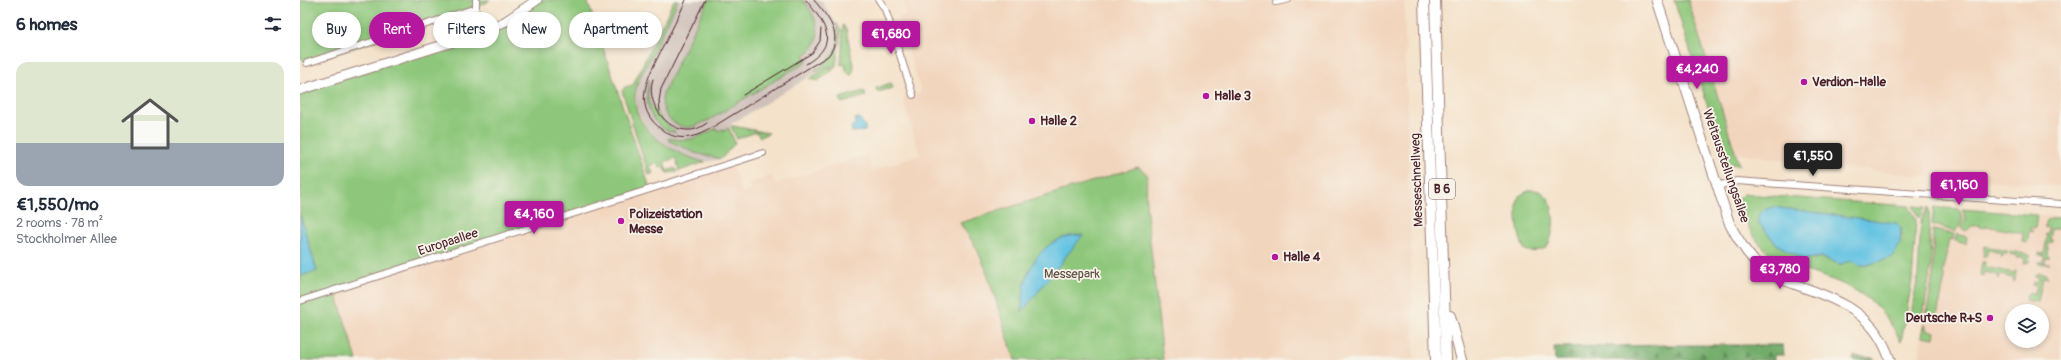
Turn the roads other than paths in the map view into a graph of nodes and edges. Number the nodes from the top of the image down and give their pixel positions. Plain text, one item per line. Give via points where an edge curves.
1 (476, 0) edge
2 (537, 0) edge
3 (879, 0) edge
4 (885, 0) edge
5 (1289, 0) edge
6 (1424, 0) edge
7 (1436, 0) edge
8 (1657, 0) edge
9 (1275, 3) dead end
10 (885, 9) junction
11 (307, 63) dead end
12 (300, 90) edge
13 (913, 95) dead end
14 (763, 153) dead end
15 (1717, 186) junction
16 (2061, 204) edge
17 (1444, 287) junction
18 (300, 301) edge
19 (1436, 360) edge
20 (1446, 360) edge
21 (1462, 360) edge
22 (1890, 360) edge

1 - 11 street via 476,8
2 - 12 main road via 506,21 478,34
3 - 10 street
4 - 10 street
5 - 9 street
6 - 19 highway, Messeschnellweg / B 6
7 - 17 highway, Messeschnellweg / B 6
8 - 15 main road, Weltausstellungsallee
10 - 13 street
14 - 18 street, Europaallee
15 - 16 street via 1737,181
15 - 22 main road, Weltausstellungsallee via 1730,225 1746,253 1765,271 1841,302 1859,313 1878,334
17 - 20 highway, Messeschnellweg / B 6
17 - 21 highway

